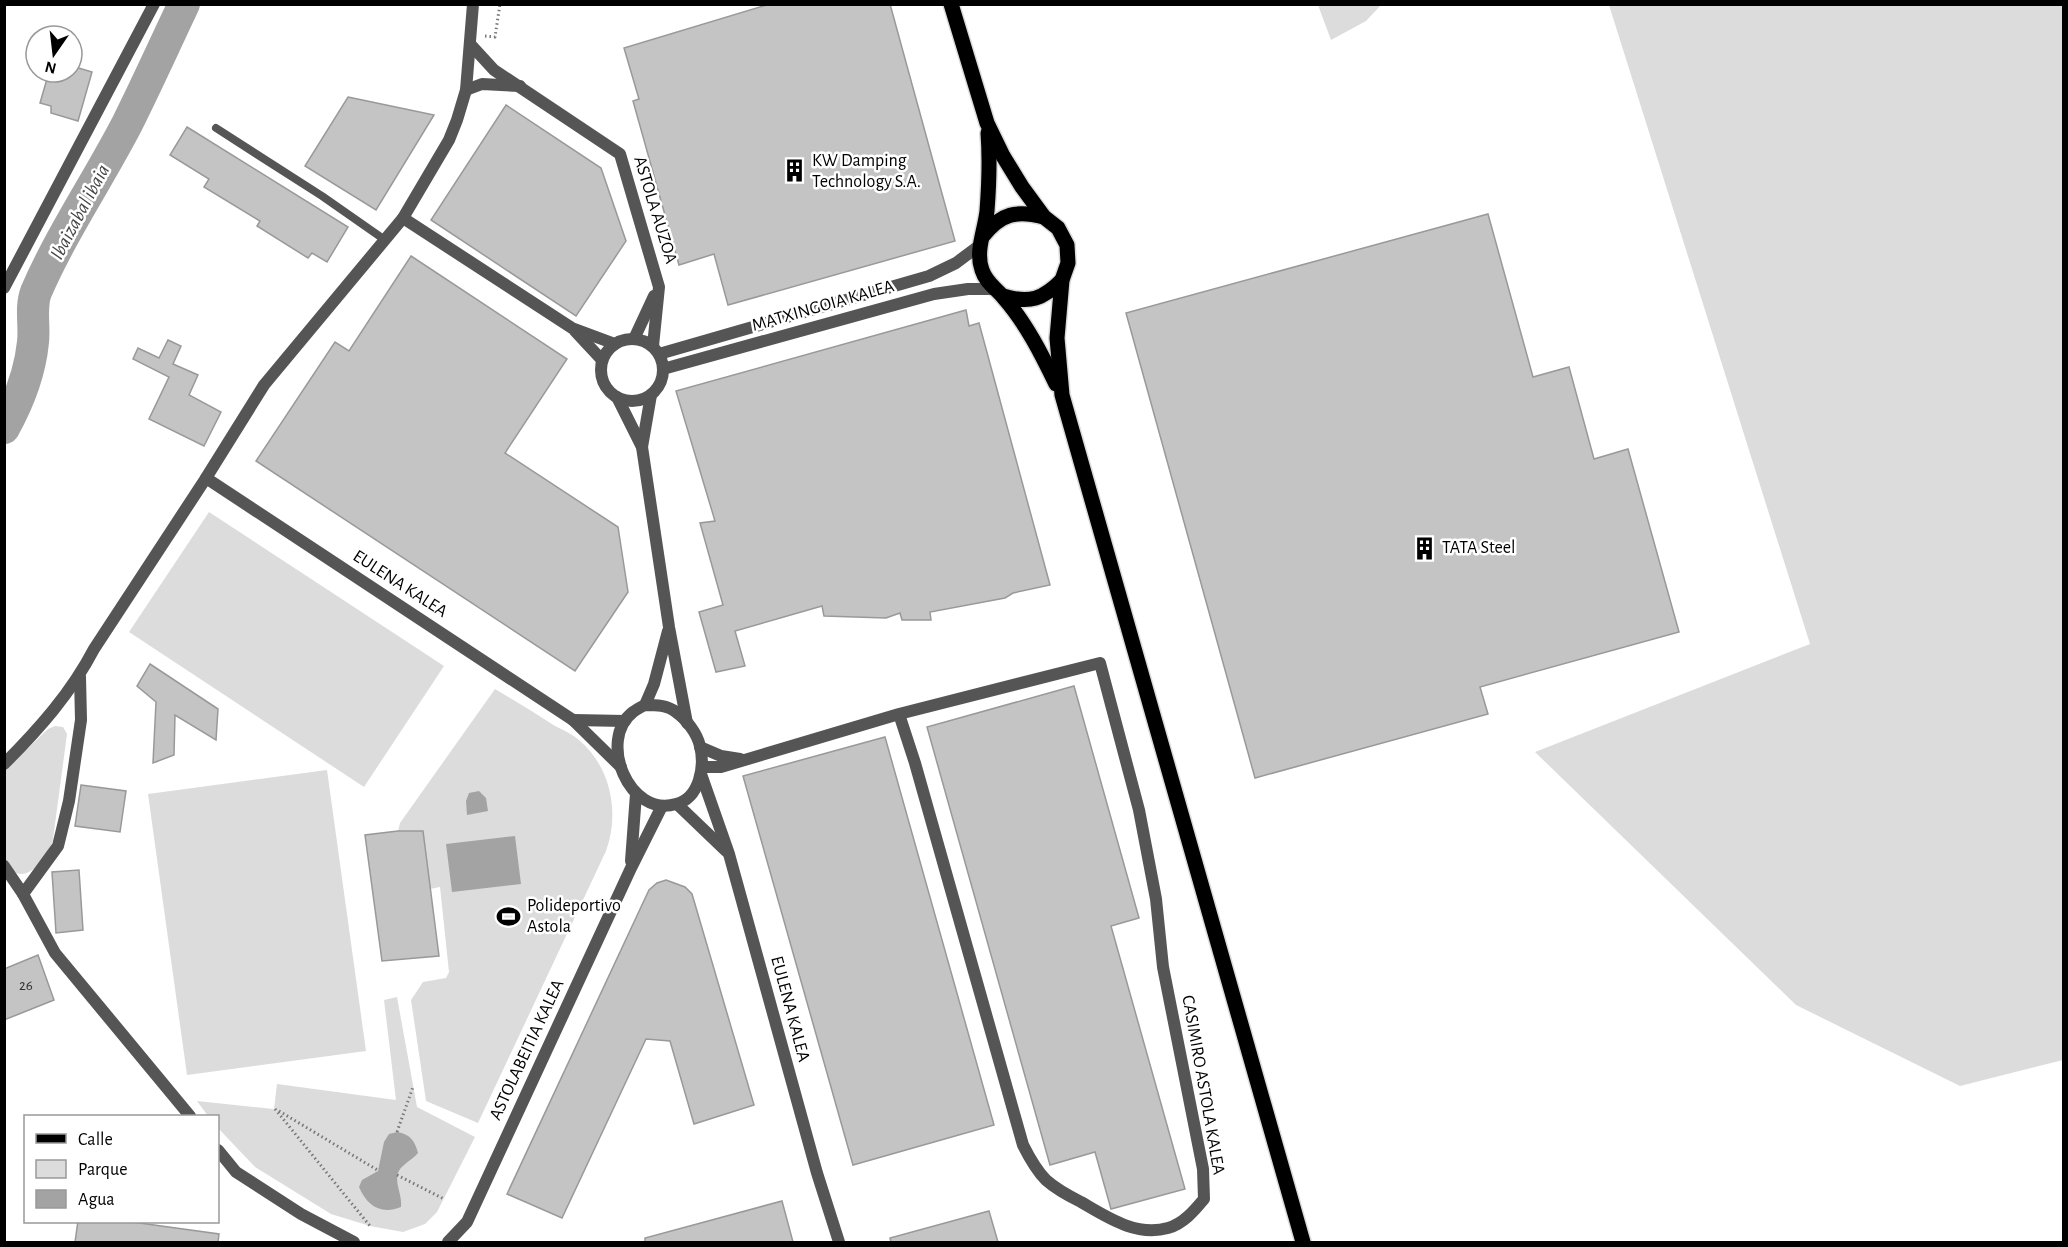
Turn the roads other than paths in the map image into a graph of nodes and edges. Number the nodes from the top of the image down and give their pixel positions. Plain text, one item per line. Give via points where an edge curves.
1 (154, 4) edge
2 (473, 4) edge
3 (951, 4) edge
4 (471, 40) junction
5 (521, 86) junction
6 (466, 90) junction
7 (987, 123) junction
8 (216, 128) dead end
9 (1044, 216) junction
10 (402, 218) junction
11 (385, 240) junction
12 (982, 241) junction
13 (1062, 280) junction
14 (659, 286) junction
15 (4, 288) edge
16 (999, 293) junction
17 (572, 328) junction
18 (634, 339) junction
19 (615, 344) junction
20 (656, 350) junction
21 (602, 360) junction
22 (663, 369) junction
23 (651, 395) junction
24 (1062, 395) junction
25 (617, 397) junction
26 (642, 447) junction
27 (206, 478) junction
28 (669, 627) junction
29 (80, 677) junction
30 (645, 705) junction
31 (899, 714) junction
32 (573, 720) junction
33 (625, 721) junction
34 (687, 723) junction
35 (700, 747) junction
36 (742, 760) junction
37 (4, 764) edge
38 (621, 767) junction
39 (701, 770) junction
40 (636, 794) junction
41 (677, 804) junction
42 (662, 806) junction
43 (729, 854) junction
44 (4, 866) edge
45 (631, 868) junction
46 (23, 894) junction
47 (189, 1115) edge
48 (219, 1151) edge
49 (354, 1242) edge
50 (448, 1242) edge
51 (839, 1242) edge
52 (1303, 1242) edge

1 - 15 street
2 - 4 street
3 - 7 main road
4 - 5 street, ASTOLA AUZOA via 494,70
4 - 6 street
5 - 6 street via 482,84
5 - 14 street, ASTOLA AUZOA via 620,154
6 - 10 street via 448,140
7 - 9 main road via 1008,164
7 - 12 main road via 989,184
8 - 11 lane
9 - 12 main road via 1026,212 1007,215 991,227
9 - 13 main road via 1058,228 1067,245 1068,263
10 - 11 street
10 - 17 street
11 - 27 street via 264,385
12 - 16 main road via 981,269
12 - 20 street, MATXINGOIA KALEA via 956,263 929,276
13 - 16 main road via 1049,293 1032,300 1016,300
13 - 24 main road via 1057,338
14 - 18 street, ASTOLA AUZOA
14 - 20 street, ASTOLA AUZOA
16 - 22 street, MATXINGOIA KALEA via 968,289 934,294
16 - 24 main road via 1034,343
17 - 19 street
17 - 21 street
18 - 19 street
18 - 20 street
19 - 21 street
20 - 22 street
21 - 25 street via 603,381
22 - 23 street via 658,388
23 - 25 street via 634,401
23 - 26 street
24 - 52 main road
25 - 26 street
26 - 28 street
27 - 29 street via 94,649
27 - 32 street, EULENA KALEA
28 - 30 street
28 - 34 street
29 - 37 street via 40,729
29 - 46 street via 81,720 58,846
30 - 33 street
30 - 34 street via 676,711
31 - 31 street, CASIMIRO ASTOLA KALEA via 1100,663 1139,810 1156,898 1163,968 1203,1169 1204,1199 1192,1215 1169,1228 1148,1230 1119,1224 1082,1203 1047,1181 1023,1145
31 - 36 street, CASIMIRO ASTOLA KALEA
32 - 33 street
32 - 38 street, EULENA KALEA
33 - 38 street via 617,750
34 - 35 street
35 - 36 street
35 - 39 street
36 - 39 street, CASIMIRO ASTOLA KALEA
38 - 40 street
39 - 41 street via 696,788
39 - 43 street, EULENA KALEA
40 - 42 street
40 - 45 street, ASTOLABEITIA KALEA
41 - 42 street
41 - 43 street
42 - 45 street, ASTOLABEITIA KALEA
43 - 51 street, EULENA KALEA
44 - 46 street
45 - 50 street, ASTOLABEITIA KALEA via 467,1222
46 - 47 street via 55,954
48 - 49 street via 236,1172

